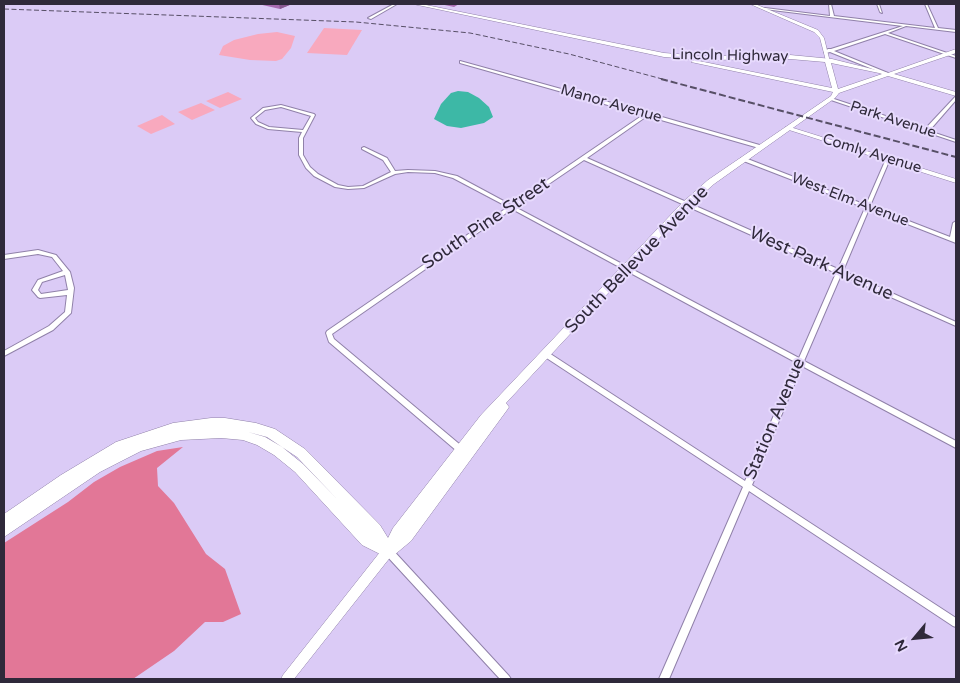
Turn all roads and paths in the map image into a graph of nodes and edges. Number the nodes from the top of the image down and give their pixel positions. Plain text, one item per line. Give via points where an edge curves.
1 (396, 4) edge
2 (415, 4) edge
3 (752, 4) edge
4 (782, 4) edge
5 (830, 4) edge
6 (878, 4) edge
7 (926, 4) edge
8 (765, 9) junction
9 (781, 10) junction
10 (881, 12) dead end
11 (832, 16) junction
12 (370, 18) dead end
13 (909, 25) junction
14 (937, 29) junction
15 (956, 31) edge
16 (886, 33) junction
17 (827, 50) junction
18 (956, 51) edge
19 (947, 54) junction
20 (664, 55) junction
21 (956, 57) edge
22 (828, 61) junction
23 (461, 62) dead end
24 (888, 74) junction
25 (833, 95) junction
26 (956, 96) edge
27 (647, 114) junction
28 (788, 128) junction
29 (304, 131) junction
30 (926, 131) junction
31 (956, 142) edge
32 (761, 147) junction
33 (364, 148) dead end
34 (584, 158) junction
35 (743, 159) junction
36 (888, 159) junction
37 (394, 173) junction
38 (956, 181) edge
39 (686, 204) junction
40 (512, 207) junction
41 (868, 208) junction
42 (956, 223) edge
43 (954, 240) edge
44 (4, 257) edge
45 (626, 269) junction
46 (67, 272) junction
47 (839, 272) junction
48 (71, 292) junction
49 (956, 324) edge
50 (4, 354) edge
51 (547, 355) junction
52 (800, 360) junction
53 (518, 385) junction
54 (956, 445) edge
55 (461, 450) junction
56 (746, 486) junction
57 (4, 521) edge
58 (4, 531) edge
59 (388, 551) junction
60 (956, 623) edge
61 (287, 679) edge
62 (506, 679) edge
63 (664, 679) edge

1 - 12 street
2 - 20 main road, Lincoln Highway
3 - 8 main road
4 - 9 street
5 - 11 street
6 - 10 street
7 - 14 street
8 - 9 street
8 - 17 main road via 813,28
9 - 11 street
11 - 13 street
13 - 14 street
13 - 16 street
14 - 15 street
16 - 17 street
16 - 19 street
17 - 22 main road
17 - 24 street
18 - 19 main road
19 - 21 street
19 - 24 main road
20 - 22 main road, Lincoln Highway via 788,57
20 - 25 main road
22 - 24 main road, Lincoln Highway
22 - 25 main road
23 - 27 street, Manor Avenue
24 - 25 main road
24 - 26 main road, Lincoln Highway
25 - 28 main road, South Bellevue Avenue
25 - 30 street, Park Avenue
26 - 30 street
27 - 32 street, Manor Avenue
27 - 34 street, South Pine Street
28 - 32 main road, South Bellevue Avenue
28 - 36 street, Comly Avenue
29 - 29 street via 314,116 281,106 264,109 253,118 275,130
29 - 37 street via 300,146 303,161 329,183 357,188 372,185
30 - 31 street, Park Avenue
32 - 35 main road, South Bellevue Avenue
33 - 37 street via 385,159
34 - 39 street, West Park Avenue
34 - 40 street, South Pine Street
35 - 39 main road, South Bellevue Avenue
35 - 41 street, West Elm Avenue
36 - 38 street, Comly Avenue
36 - 41 street, Station Avenue
37 - 40 street via 424,171 449,175
39 - 45 main road, South Bellevue Avenue
39 - 47 street, West Park Avenue
40 - 45 street
40 - 55 street, South Pine Street via 332,330 328,336
41 - 43 street, West Elm Avenue
41 - 47 street, Station Avenue
42 - 43 street
44 - 46 street via 44,252 59,259
45 - 51 main road, South Bellevue Avenue
45 - 52 street
46 - 48 street
46 - 48 street via 40,281 35,290 40,296
47 - 49 street, West Park Avenue
47 - 52 street, Station Avenue
48 - 50 street via 71,306 60,322
51 - 53 main road, South Bellevue Avenue
51 - 56 street
52 - 54 street
52 - 56 street, Station Avenue
53 - 55 main road, South Bellevue Avenue via 485,418
53 - 59 main road, South Bellevue Avenue via 406,536
55 - 59 main road, South Bellevue Avenue
56 - 60 street
56 - 63 street, Station Avenue
57 - 59 main road via 65,478 120,446 173,428 225,424 271,433 301,453 375,530
58 - 59 main road via 96,468 139,446 182,435 221,433 243,435 278,451 299,468 367,540
59 - 61 street, South Bellevue Avenue
59 - 62 street

